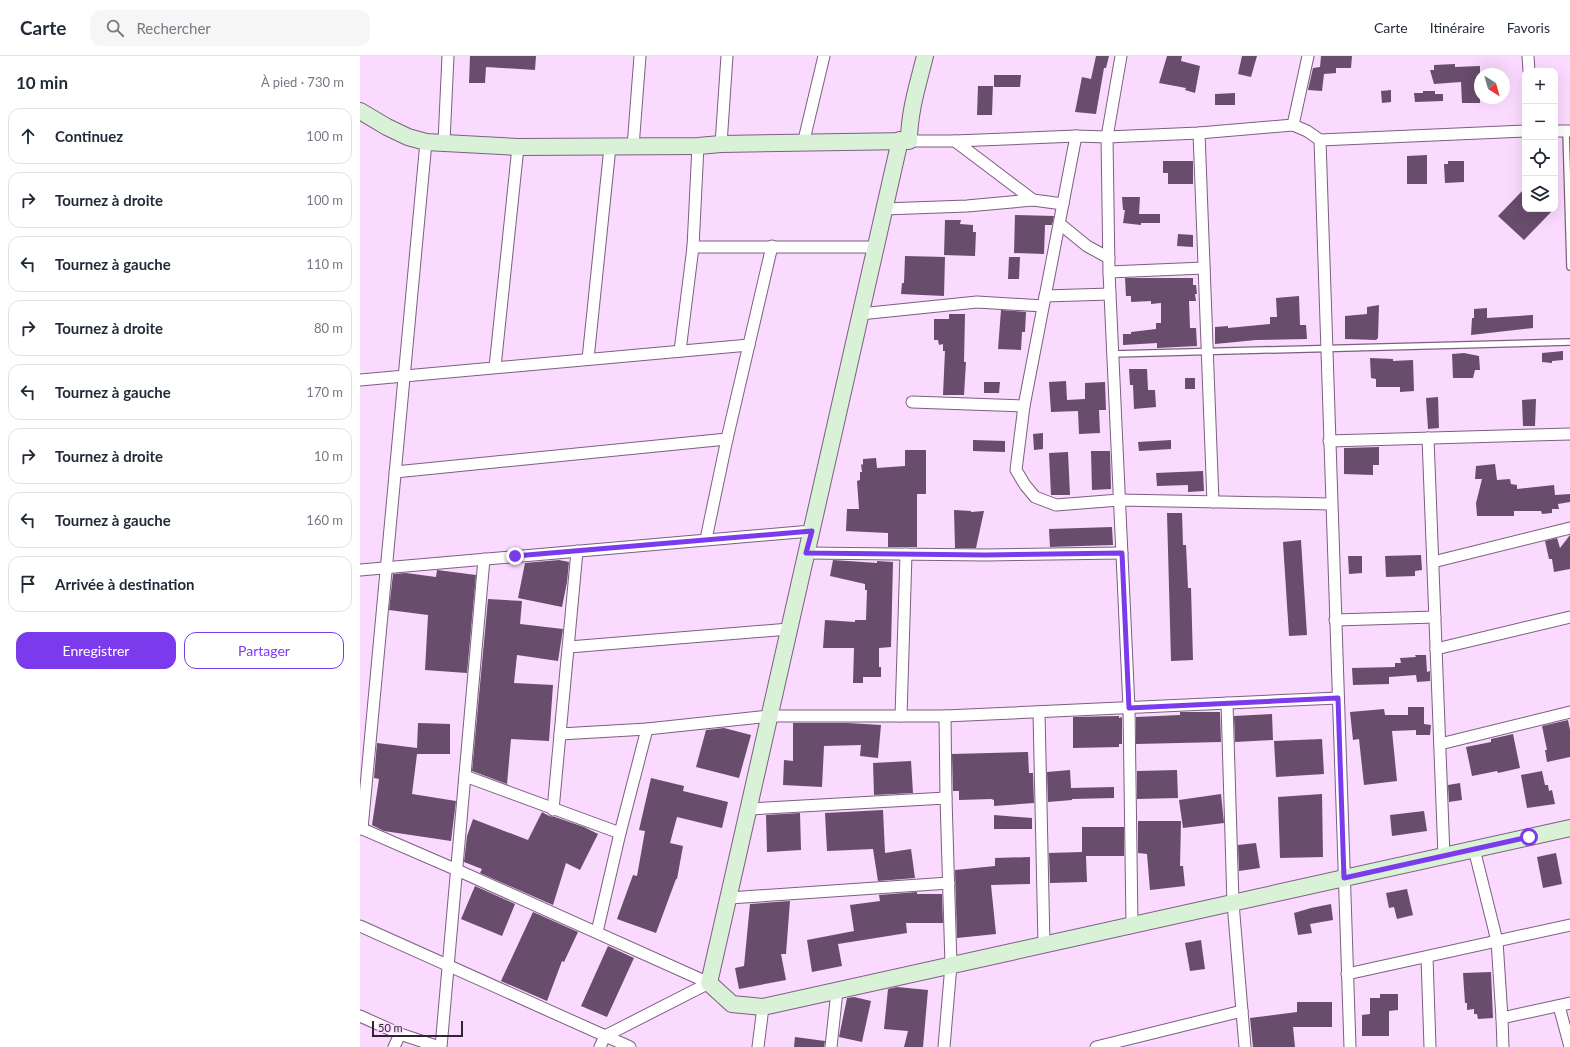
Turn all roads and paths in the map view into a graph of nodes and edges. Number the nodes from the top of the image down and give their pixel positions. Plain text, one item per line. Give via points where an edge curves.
1 (448, 56) edge
2 (640, 56) edge
3 (727, 56) edge
4 (824, 56) edge
5 (925, 56) edge
6 (1121, 56) edge
7 (1308, 56) edge
8 (1528, 56) edge
9 (1529, 68) edge
10 (360, 111) edge
11 (1292, 125) junction
12 (1522, 131) edge
13 (1564, 131) edge
14 (1199, 133) junction
15 (1076, 136) junction
16 (1107, 137) junction
17 (1320, 140) junction
18 (904, 141) junction
19 (955, 141) junction
20 (426, 142) junction
21 (444, 142) junction
22 (721, 144) junction
23 (803, 144) junction
24 (698, 146) junction
25 (518, 147) junction
26 (610, 147) junction
27 (633, 147) junction
28 (1033, 200) junction
29 (1063, 204) junction
30 (884, 209) junction
31 (1060, 224) junction
32 (772, 246) junction
33 (693, 247) junction
34 (876, 247) junction
35 (1109, 258) junction
36 (1570, 267) edge
37 (1204, 268) junction
38 (1109, 272) junction
39 (1110, 294) junction
40 (1044, 301) junction
41 (860, 314) junction
42 (1570, 342) edge
43 (749, 345) junction
44 (1326, 348) junction
45 (680, 351) junction
46 (1208, 351) junction
47 (1113, 354) junction
48 (588, 359) junction
49 (495, 367) junction
50 (404, 376) junction
51 (360, 380) edge
52 (912, 402) dead end
53 (1024, 406) junction
54 (1570, 434) edge
55 (1428, 438) junction
56 (727, 439) junction
57 (1329, 441) junction
58 (395, 472) junction
59 (1119, 500) junction
60 (1213, 502) junction
61 (1331, 504) junction
62 (1570, 528) edge
63 (812, 531) junction
64 (706, 539) junction
65 (578, 551) junction
66 (806, 553) junction
67 (1122, 553) junction
68 (906, 554) junction
69 (484, 559) junction
70 (1433, 562) junction
71 (386, 568) junction
72 (360, 570) edge
73 (1435, 617) junction
74 (1570, 617) edge
75 (1335, 620) junction
76 (789, 629) junction
77 (568, 646) junction
78 (1436, 649) junction
79 (1338, 698) junction
80 (1227, 703) junction
81 (1129, 708) junction
82 (1039, 712) junction
83 (1570, 712) edge
84 (770, 716) junction
85 (901, 716) junction
86 (945, 716) junction
87 (647, 729) junction
88 (560, 734) junction
89 (1440, 744) junction
90 (465, 776) junction
91 (946, 798) junction
92 (749, 809) junction
93 (553, 810) junction
94 (1570, 828) edge
95 (361, 829) edge
96 (620, 833) junction
97 (1474, 849) junction
98 (1444, 856) junction
99 (457, 870) junction
100 (1344, 878) junction
101 (949, 883) junction
102 (729, 898) junction
103 (1233, 903) junction
104 (1132, 925) junction
105 (1570, 925) edge
106 (360, 926) edge
107 (597, 932) junction
108 (1497, 941) junction
109 (1044, 944) junction
110 (1427, 957) junction
111 (951, 965) junction
112 (449, 966) junction
113 (1347, 974) junction
114 (709, 983) junction
115 (837, 990) junction
116 (1564, 1004) edge
117 (763, 1007) junction
118 (1242, 1011) junction
119 (360, 1016) edge
120 (1502, 1018) junction
121 (400, 1034) junction
122 (605, 1036) junction
123 (394, 1047) edge
124 (440, 1047) edge
125 (600, 1047) edge
126 (630, 1047) edge
127 (758, 1047) edge
128 (831, 1047) edge
129 (944, 1047) edge
130 (1096, 1047) edge
131 (1245, 1047) edge
132 (1350, 1047) edge
133 (1430, 1047) edge
134 (1503, 1047) edge
135 (1570, 1047) edge

1 - 21 street
2 - 27 street
3 - 22 street
4 - 23 street
5 - 18 street
6 - 16 street
7 - 11 street
8 - 9 street
10 - 20 street via 386,128
11 - 14 street
11 - 17 street
12 - 17 street
13 - 36 lane
14 - 16 street
14 - 37 street
15 - 16 street
15 - 19 street
15 - 29 street
16 - 35 street
17 - 44 street
18 - 19 street
18 - 23 street
18 - 30 street
19 - 28 street
20 - 21 street
20 - 50 street
21 - 25 street
22 - 23 street
22 - 24 street
24 - 27 street
24 - 33 street
25 - 26 street
25 - 49 street
26 - 27 street
26 - 48 street
28 - 29 street
28 - 30 street via 967,206
29 - 31 street
30 - 34 street
31 - 35 street via 1087,246
31 - 40 street
32 - 33 street
32 - 34 street
32 - 43 street
33 - 45 street
34 - 41 street
35 - 38 street
37 - 38 street
37 - 46 street
38 - 39 street
39 - 40 street
39 - 47 street
40 - 41 street via 977,302
40 - 53 street
41 - 63 street
42 - 44 lane
43 - 45 street
43 - 56 street
44 - 46 lane
44 - 57 street
45 - 48 street
46 - 47 lane
46 - 60 street
47 - 59 street
48 - 49 street
49 - 50 street
50 - 51 street
50 - 58 street
52 - 53 street
53 - 59 street via 1016,470 1035,497 1056,505
54 - 55 street
55 - 57 street
55 - 70 street
56 - 58 street
56 - 64 street
57 - 61 street
58 - 71 street
59 - 60 street
59 - 67 street
60 - 61 street
61 - 75 street
62 - 70 street
63 - 64 street
63 - 66 street
64 - 65 street
65 - 69 street
65 - 77 street
66 - 68 street
66 - 76 street
67 - 68 street
67 - 81 street
68 - 85 street
69 - 71 street
69 - 90 street
70 - 73 street
71 - 72 street
71 - 95 street
73 - 75 street
73 - 78 street
74 - 78 street
75 - 79 street
76 - 77 street
76 - 84 street
77 - 88 street
78 - 89 street
79 - 80 street
79 - 100 street
80 - 81 street
80 - 103 street
81 - 82 street
81 - 104 street
82 - 86 street
82 - 109 street
83 - 89 street
84 - 85 street
84 - 87 street
84 - 92 street
85 - 86 street
86 - 91 street
87 - 88 street
87 - 96 street
88 - 93 street
89 - 98 street
90 - 93 street
90 - 99 street
91 - 92 street
91 - 101 street
92 - 102 street
93 - 96 street
94 - 97 street
95 - 99 street
96 - 107 street
97 - 98 street
97 - 108 street
98 - 100 street
99 - 107 street
99 - 112 street
100 - 103 street
100 - 113 street
101 - 102 street
101 - 111 street
102 - 114 street
103 - 104 street
103 - 118 street
104 - 109 street
105 - 108 street
106 - 112 street
107 - 114 street
108 - 110 street
108 - 120 street
109 - 111 street
110 - 113 street
110 - 133 street
111 - 115 street
111 - 129 street
112 - 122 street
112 - 124 street
113 - 132 street
114 - 117 street via 732,1004
114 - 122 street
115 - 117 street
115 - 128 street
116 - 120 street
116 - 135 street
117 - 127 street
118 - 130 street
118 - 131 street
119 - 121 street
120 - 134 street
121 - 123 street
121 - 124 street
122 - 125 street
122 - 126 street

